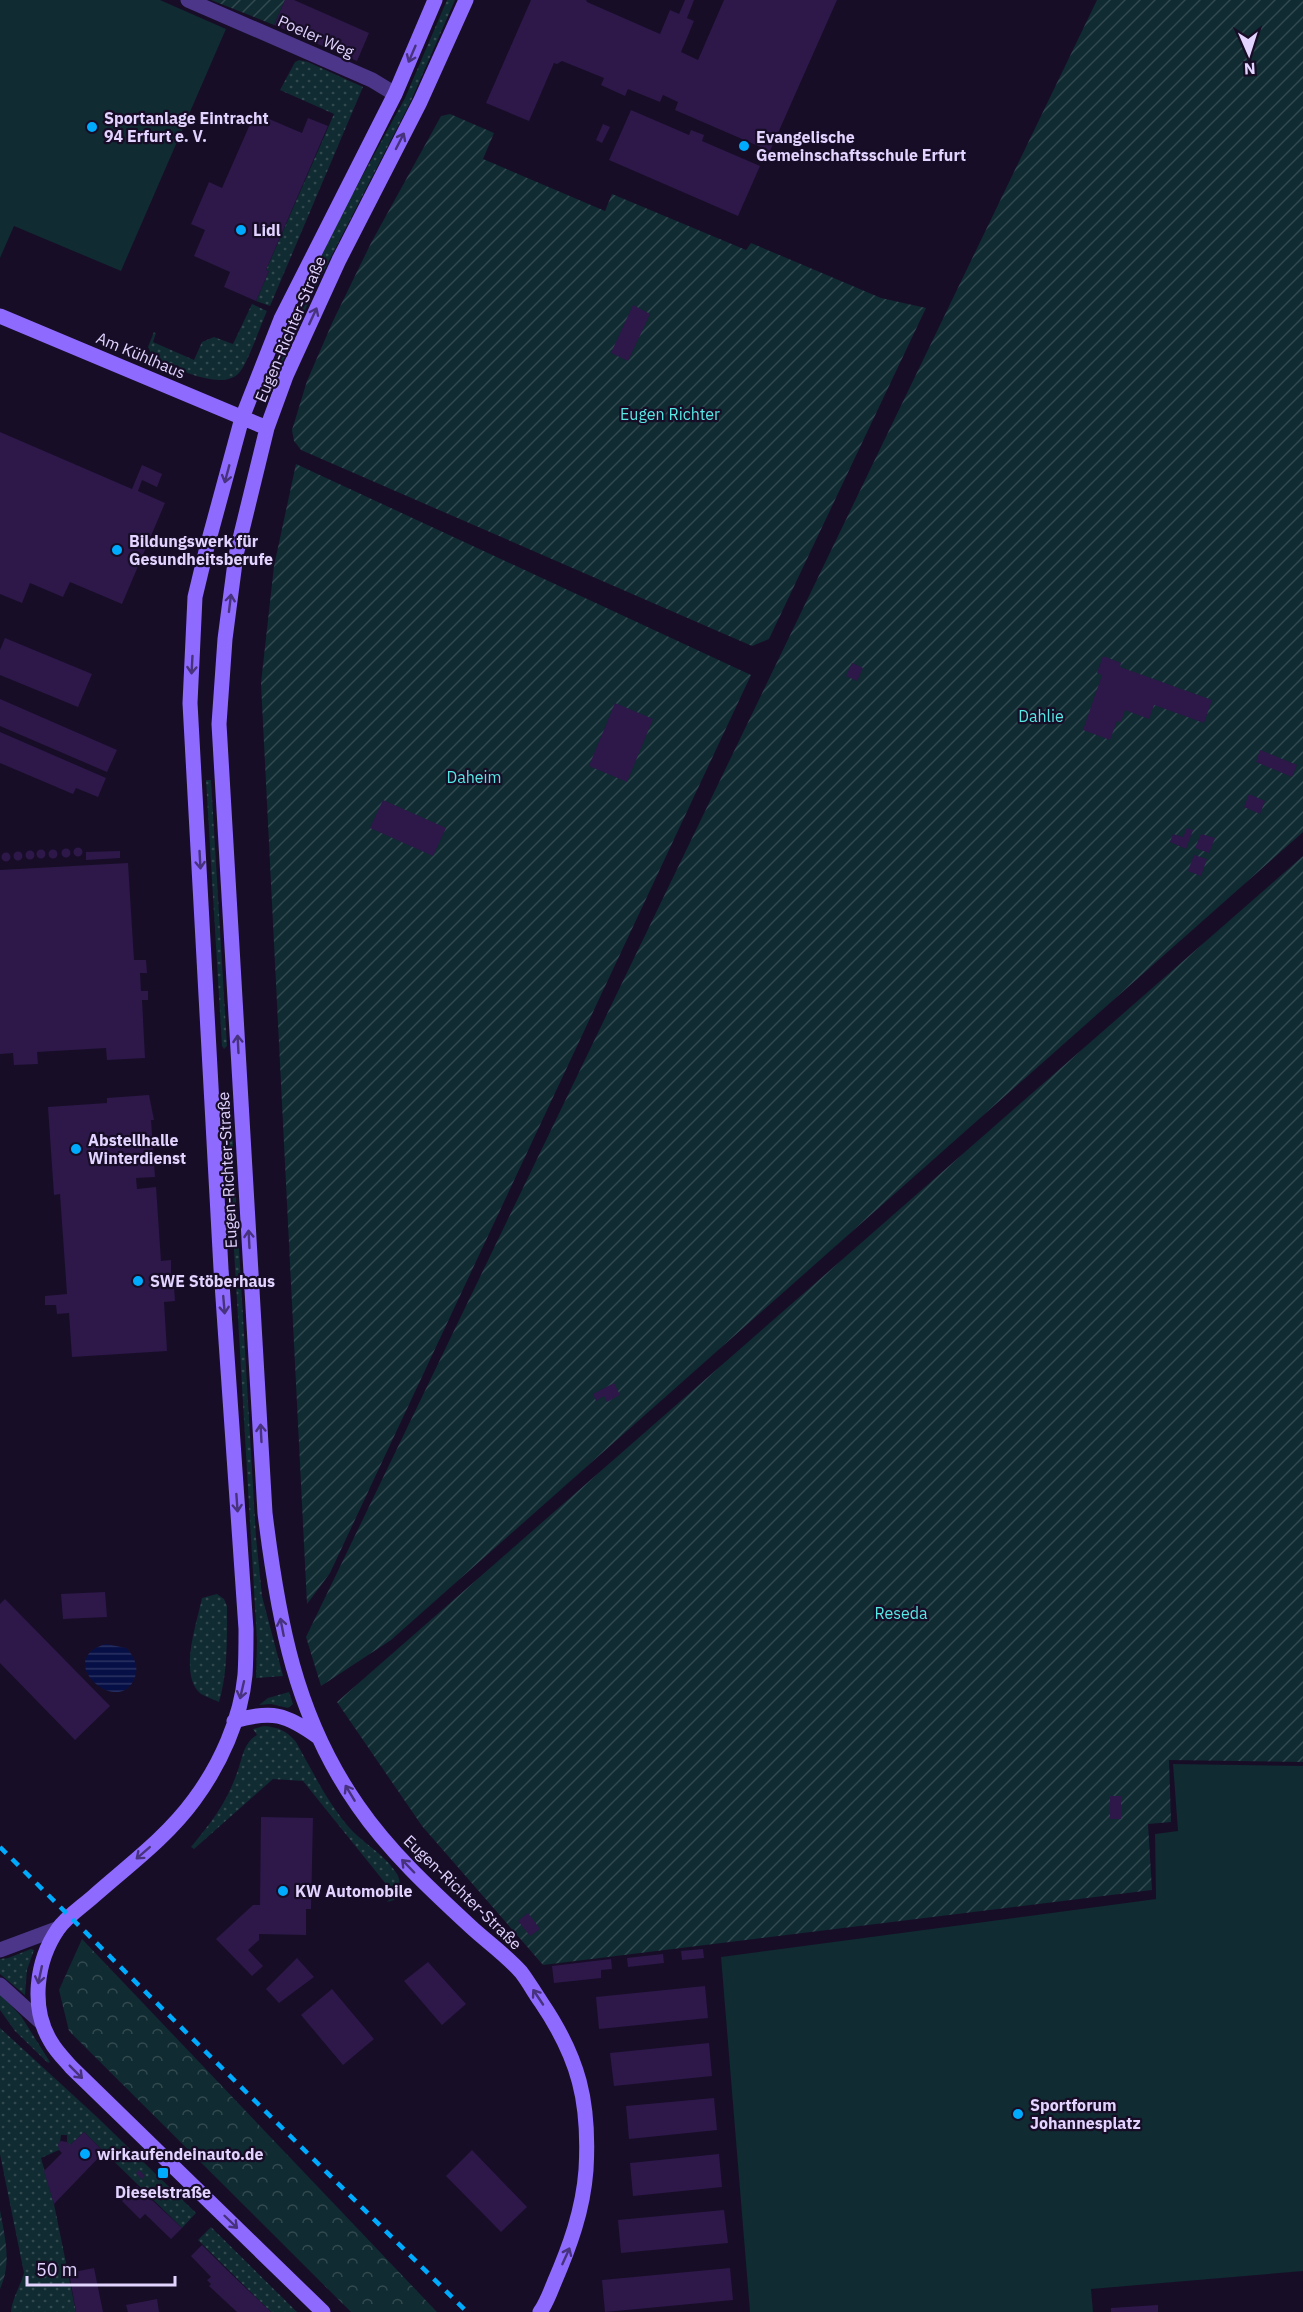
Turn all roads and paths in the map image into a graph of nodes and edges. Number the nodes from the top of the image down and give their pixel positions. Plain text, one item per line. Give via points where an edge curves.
1 (188, 0) edge
2 (435, 0) edge
3 (466, 0) edge
4 (395, 94) junction
5 (0, 316) edge
6 (242, 418) junction
7 (267, 428) junction
8 (234, 1721) junction
9 (318, 1737) junction
10 (62, 1925) junction
11 (0, 1950) edge
12 (0, 1985) edge
13 (43, 2024) junction
14 (323, 2312) edge
15 (540, 2312) edge

1 - 4 street, Poeler Weg via 372,80
2 -> 4 main road, Eugen-Richter-Straße
7 -> 3 main road, Eugen-Richter-Straße via 286,376 339,260 420,102
4 - 6 main road, Eugen-Richter-Straße via 281,318
5 - 6 main road, Am Kühlhaus
6 - 7 main road, Am Kühlhaus
6 -> 8 main road, Eugen-Richter-Straße via 195,597 190,703 221,1269 246,1629 245,1677
9 -> 7 main road, Eugen-Richter-Straße via 286,1644 273,1579 266,1513 219,724 236,555
8 - 9 main road via 276,1715 299,1723
8 -> 10 main road, Eugen-Richter-Straße via 215,1766 193,1801 150,1847
15 -> 9 main road, Eugen-Richter-Straße via 571,2245 584,2194 588,2134 581,2081 557,2026 520,1971 384,1841 357,1806
10 - 11 street
10 -> 13 main road via 43,1962 38,1984
12 - 13 street
13 -> 14 main road via 51,2042 71,2067

